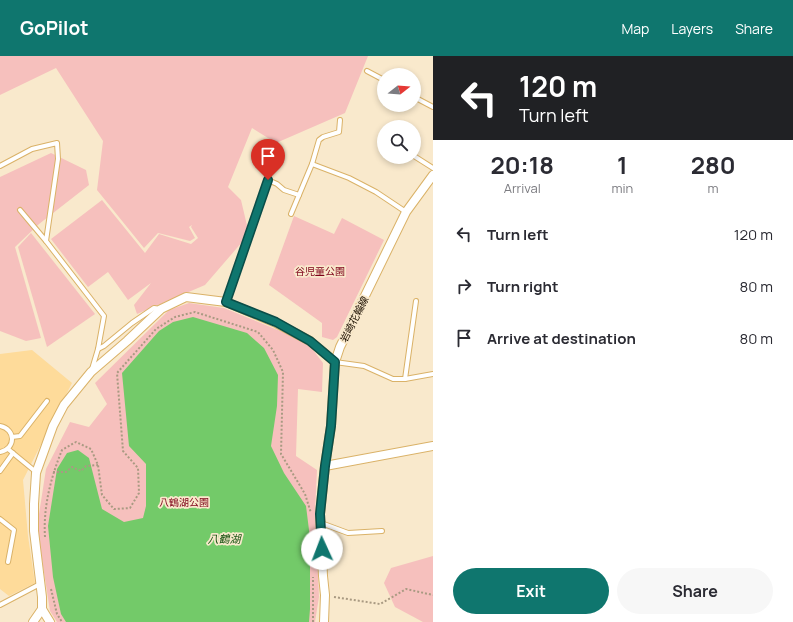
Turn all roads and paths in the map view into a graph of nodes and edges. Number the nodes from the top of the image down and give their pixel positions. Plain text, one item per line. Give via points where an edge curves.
1 (367, 71) dead end
2 (377, 76) edge
3 (421, 101) edge
4 (433, 107) edge
5 (340, 120) dead end
6 (421, 160) edge
7 (312, 164) junction
8 (0, 166) edge
9 (433, 168) edge
10 (432, 180) edge
11 (299, 195) junction
12 (20, 210) dead end
13 (406, 212) junction
14 (291, 214) dead end
15 (46, 241) junction
16 (416, 301) dead end
17 (226, 302) junction
18 (161, 308) junction
19 (121, 332) junction
20 (128, 341) junction
21 (98, 349) junction
22 (335, 362) junction
23 (91, 372) junction
24 (433, 374) edge
25 (405, 378) junction
26 (47, 400) dead end
27 (0, 426) edge
28 (12, 437) junction
29 (433, 446) edge
30 (8, 449) junction
31 (0, 452) edge
32 (13, 453) junction
33 (98, 465) junction
34 (325, 466) junction
35 (0, 471) edge
36 (36, 472) junction
37 (53, 472) junction
38 (312, 516) dead end
39 (0, 519) edge
40 (321, 523) junction
41 (382, 531) dead end
42 (45, 543) dead end
43 (8, 562) dead end
44 (313, 577) dead end
45 (40, 584) junction
46 (50, 586) dead end
47 (325, 595) junction
48 (433, 596) edge
49 (0, 605) edge
50 (42, 609) junction
51 (33, 622) edge
52 (50, 622) edge
53 (62, 622) edge
54 (313, 622) edge
55 (324, 622) edge

1 - 2 lane
3 - 4 lane
5 - 7 lane via 339,132 319,140
6 - 9 lane
7 - 11 lane
7 - 13 lane via 349,178
8 - 15 lane via 32,149 57,143 58,159
10 - 13 street, 岩崎花輪線
11 - 14 lane
11 - 17 lane via 284,190 268,180
12 - 15 lane
13 - 22 street, 岩崎花輪線
15 - 21 lane via 104,316
16 - 25 lane
17 - 18 street via 186,297
17 - 22 street via 276,322 310,341
18 - 19 lane via 154,308
18 - 20 street
19 - 20 lane
19 - 21 lane
20 - 23 street
21 - 23 lane
22 - 25 lane via 364,366 393,379
22 - 34 street, 岩崎花輪線 via 331,426
23 - 36 street via 64,406 53,426
24 - 25 lane
26 - 28 lane via 20,436
27 - 28 lane via 8,429
28 - 30 lane
29 - 34 street
30 - 31 lane
30 - 32 lane
32 - 35 lane
32 - 36 lane
33 - 37 path via 86,466 81,471 72,467 66,472
33 - 37 path via 91,449 76,442 62,450
33 - 38 path via 102,494 114,509 130,508 139,493 138,468 124,451 117,373 156,329 175,317 195,312 258,332 274,350 283,372 281,454 305,494
34 - 40 street, 岩崎花輪線
36 - 45 street via 34,531
37 - 42 path via 44,522
39 - 43 lane via 14,530
40 - 41 lane via 348,533
40 - 47 street, 岩崎花輪線
44 - 54 path
45 - 49 lane
45 - 50 street
46 - 53 path via 57,614
47 - 48 path via 380,604 406,589
47 - 55 street, 岩崎花輪線
50 - 51 street
50 - 52 street

